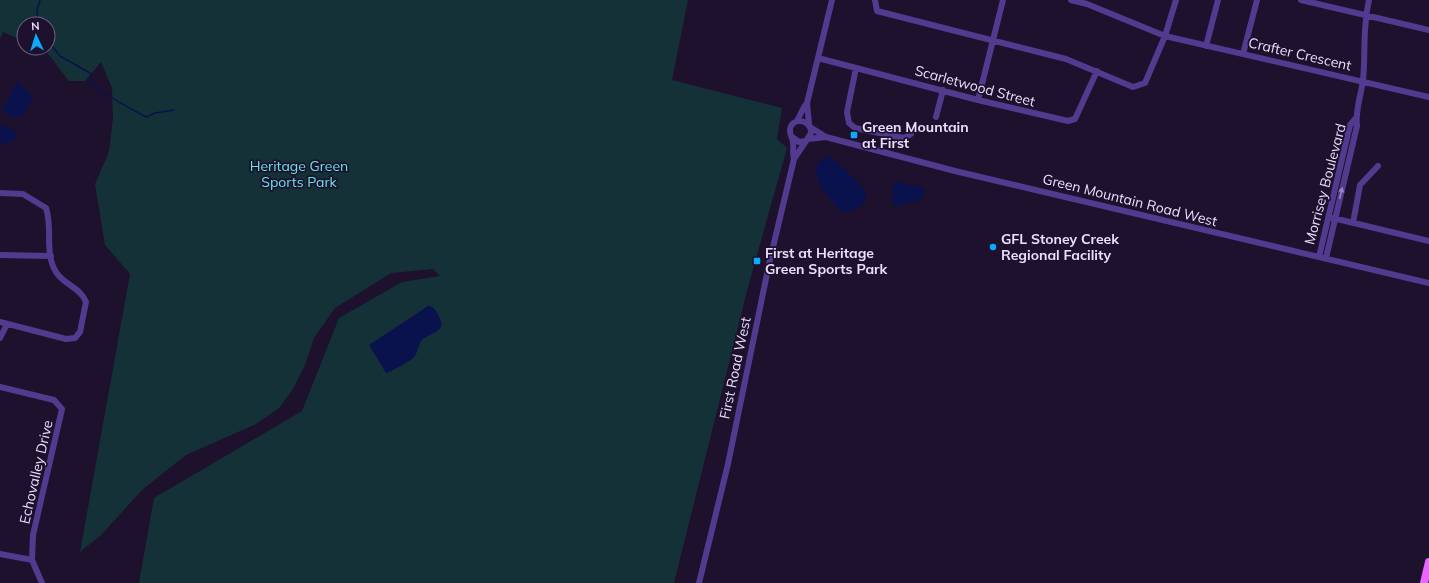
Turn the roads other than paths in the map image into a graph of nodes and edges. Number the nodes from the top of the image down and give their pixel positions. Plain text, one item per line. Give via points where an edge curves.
1 (832, 0) edge
2 (875, 0) edge
3 (1004, 0) edge
4 (1071, 0) edge
5 (1176, 0) edge
6 (1218, 0) edge
7 (1257, 0) edge
8 (1301, 0) edge
9 (1369, 0) edge
10 (1366, 15) junction
11 (1429, 30) edge
12 (1165, 36) junction
13 (993, 41) junction
14 (1206, 46) junction
15 (1243, 54) junction
16 (818, 58) junction
17 (856, 68) junction
18 (1097, 71) junction
19 (1363, 81) junction
20 (943, 90) junction
21 (1429, 97) edge
22 (978, 100) junction
23 (807, 103) junction
24 (936, 117) dead end
25 (797, 121) junction
26 (810, 126) junction
27 (912, 134) dead end
28 (792, 137) junction
29 (826, 137) junction
30 (807, 140) junction
31 (794, 159) junction
32 (1378, 166) dead end
33 (0, 193) edge
34 (1332, 217) junction
35 (1354, 224) junction
36 (1429, 241) edge
37 (0, 255) edge
38 (51, 256) junction
39 (1319, 257) junction
40 (1326, 258) junction
41 (1429, 283) edge
42 (3, 323) edge
43 (0, 338) edge
44 (0, 387) edge
45 (0, 554) edge
46 (32, 560) junction
47 (1429, 562) edge
48 (42, 583) edge
49 (699, 583) edge
50 (1424, 583) edge

1 - 16 street
2 - 13 street via 877,10
3 - 13 street
4 - 12 street, Crafter Crescent
5 - 12 street
6 - 14 street
7 - 15 street
8 - 10 street
9 - 10 street, Morrisey Boulevard
10 - 11 street
10 - 19 street, Morrisey Boulevard
12 - 14 street, Crafter Crescent
12 - 18 street via 1146,83 1133,87
13 - 18 street via 1066,59
13 - 22 street
14 - 15 street, Crafter Crescent
15 - 19 street, Crafter Crescent
16 - 17 street, Scarletwood Street
16 - 23 street
17 - 20 street, Scarletwood Street
17 - 27 street via 847,112 849,123 855,128 904,138
18 - 22 street, Scarletwood Street via 1075,119 1068,121
19 - 21 street, Crafter Crescent
19 - 34 street, Morrisey Boulevard via 1356,118 1350,125
20 - 22 street, Scarletwood Street
20 - 24 street
23 - 25 street
23 - 26 street
25 - 26 street via 803,121
25 - 28 street via 790,128
26 - 29 street, Green Mountain Road West
26 - 30 street via 811,133
28 - 30 street via 799,142
28 - 31 street, First Road West
29 - 30 street, Green Mountain Road West
29 - 39 street, Green Mountain Road West via 956,171
30 - 31 street, First Road West
31 - 49 street, First Road West via 769,264 728,464
32 - 35 street via 1360,185
33 - 38 street via 23,194 46,208
34 - 35 street
34 - 39 street, Morrisey Boulevard
34 - 40 street, Morrisey Boulevard
35 - 36 street
37 - 38 street
38 - 42 street via 55,271 82,295 86,302 78,335 66,339
39 - 40 street, Green Mountain Road West
40 - 41 street, Green Mountain Road West
42 - 43 street
44 - 46 street, Echovalley Drive via 54,400 62,409 34,535
45 - 46 street
46 - 48 street, Echovalley Drive
47 - 50 main road

